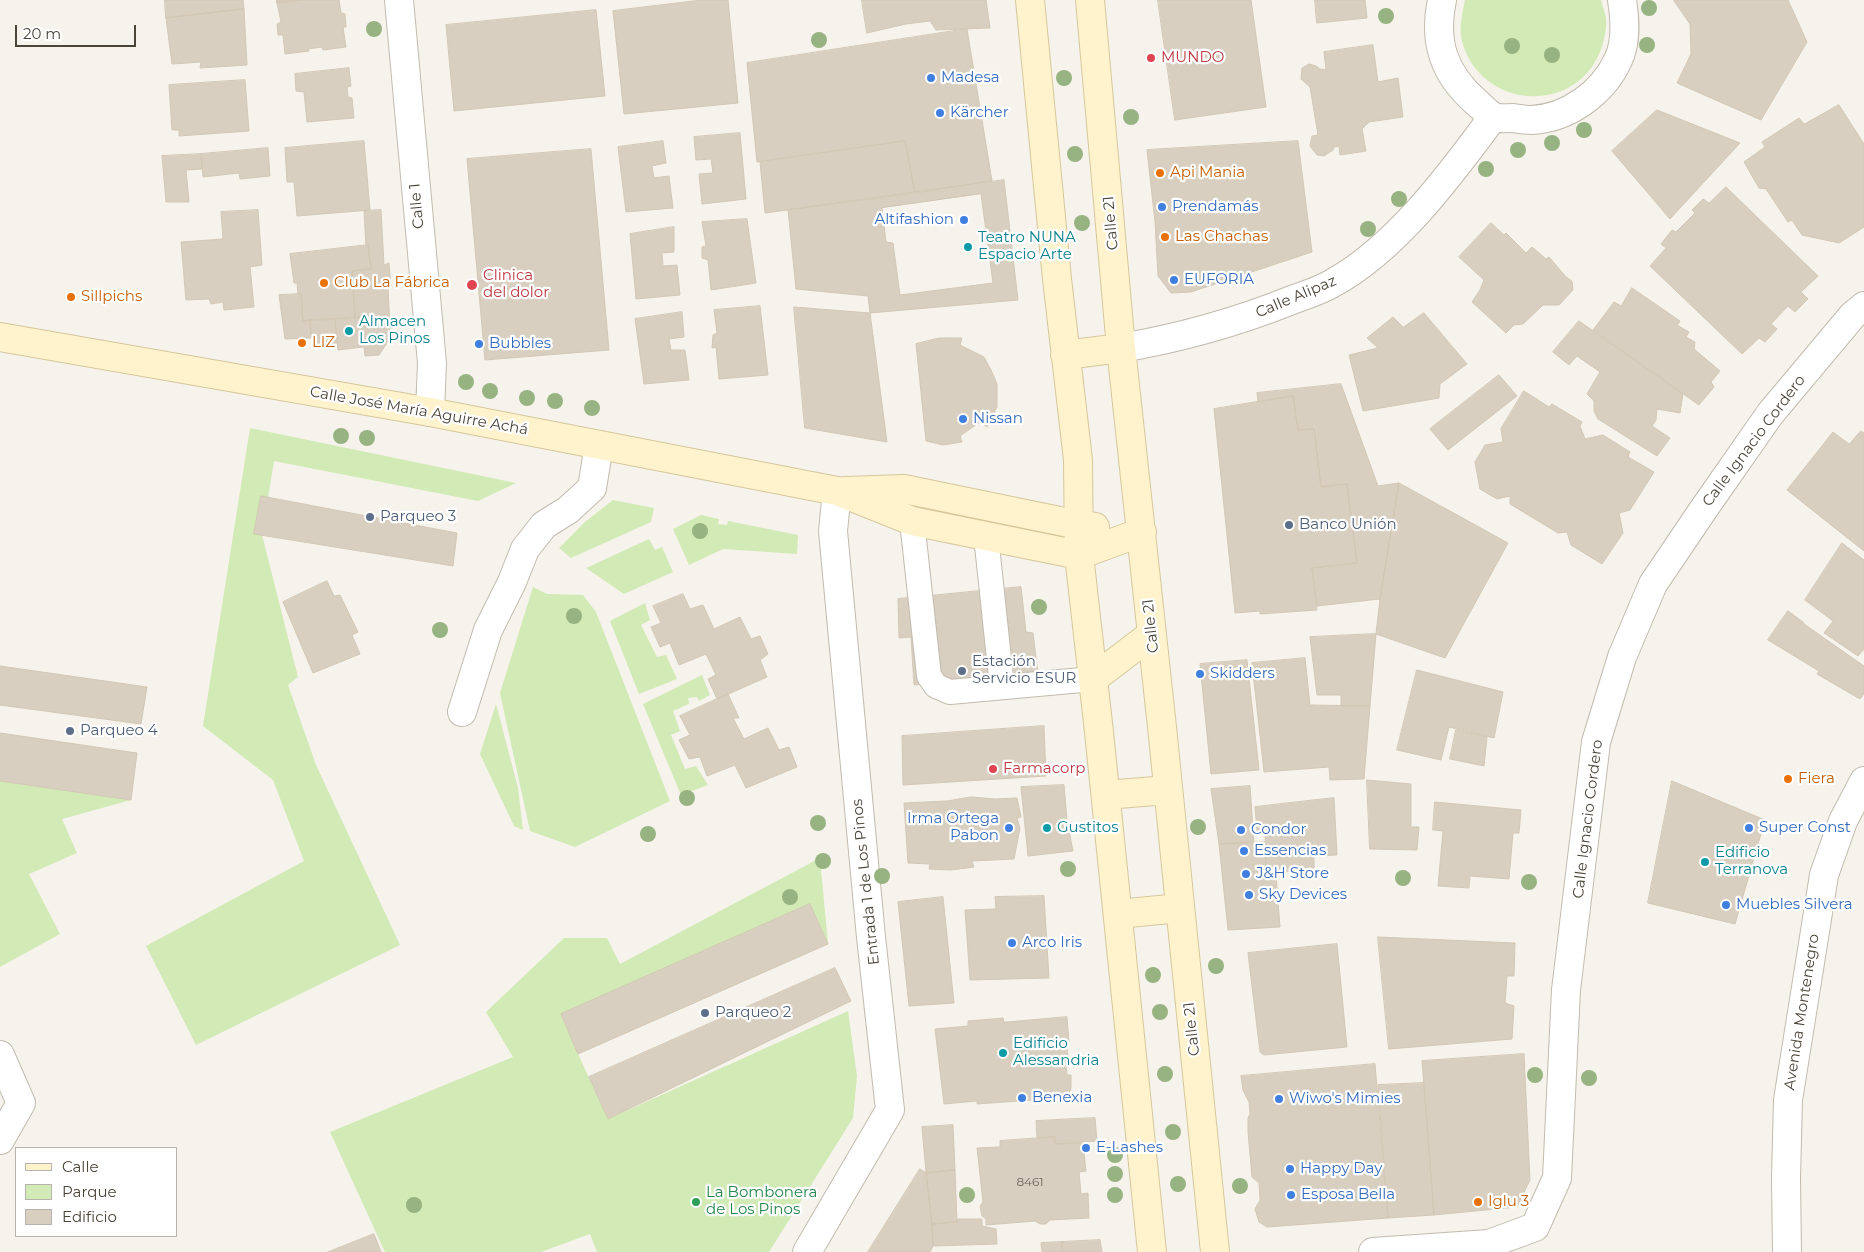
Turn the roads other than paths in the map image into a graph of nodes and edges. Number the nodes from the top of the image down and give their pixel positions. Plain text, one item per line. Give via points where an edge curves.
1 (399, 0) edge
2 (1030, 0) edge
3 (1090, 0) edge
4 (1442, 0) edge
5 (1622, 0) edge
6 (1493, 117) junction
7 (1864, 306) edge
8 (1, 342) edge
9 (1121, 348) junction
10 (1065, 355) junction
11 (430, 412) junction
12 (600, 444) junction
13 (837, 491) junction
14 (912, 521) junction
15 (1079, 525) junction
16 (1142, 532) junction
17 (986, 536) junction
18 (1079, 555) junction
19 (1152, 634) junction
20 (1093, 679) junction
21 (1002, 687) junction
22 (462, 712) dead end
23 (1864, 781) edge
24 (1167, 790) junction
25 (1106, 795) junction
26 (1180, 908) junction
27 (1118, 914) junction
28 (0, 1055) edge
29 (0, 1140) edge
30 (807, 1252) edge
31 (1152, 1252) edge
32 (1215, 1252) edge
33 (1373, 1252) edge
34 (1788, 1252) edge

1 - 11 street, Calle 1 via 432,363
2 - 10 main road
3 - 9 main road, Calle 21
4 - 6 street via 1438,20 1440,49 1462,90
5 - 6 street via 1625,30 1619,59 1604,84 1582,104 1532,120
6 - 9 street, Calle Alipaz via 1446,180 1388,242 1331,284 1253,316
7 - 33 street, Calle Ignacio Cordero via 1770,414 1702,510 1653,584 1622,657 1596,742 1566,990 1557,1178 1535,1227 1489,1244
8 - 11 main road, Calle José María Aguirre Achá
9 - 10 main road
9 - 16 main road, Calle 21
10 - 15 main road via 1078,460
11 - 12 main road, Calle José María Aguirre Achá
12 - 13 main road, Calle José María Aguirre Achá
12 - 22 street via 592,488 568,510 544,525 525,549 488,630
13 - 14 main road, Calle José María Aguirre Achá
13 - 15 main road, Calle José María Aguirre Achá via 904,489
13 - 30 street, Entrada 1 de Los Pinos via 833,531 890,1110
14 - 17 main road, Calle José María Aguirre Achá
14 - 21 lane via 929,676 936,686 950,692
15 - 16 main road, Calle José María Aguirre Achá
15 - 18 main road
16 - 18 main road
16 - 19 main road, Calle 21
17 - 18 main road, Calle José María Aguirre Achá
17 - 21 lane
18 - 20 main road
19 - 20 main road
19 - 24 main road, Calle 21
20 - 21 lane
20 - 25 main road
23 - 34 street, Avenida Montenegro via 1843,821 1824,875 1788,1100
24 - 25 main road
24 - 26 main road, Calle 21
25 - 27 main road
26 - 27 main road
26 - 32 main road, Calle 21
27 - 31 main road
28 - 29 street via 21,1102

